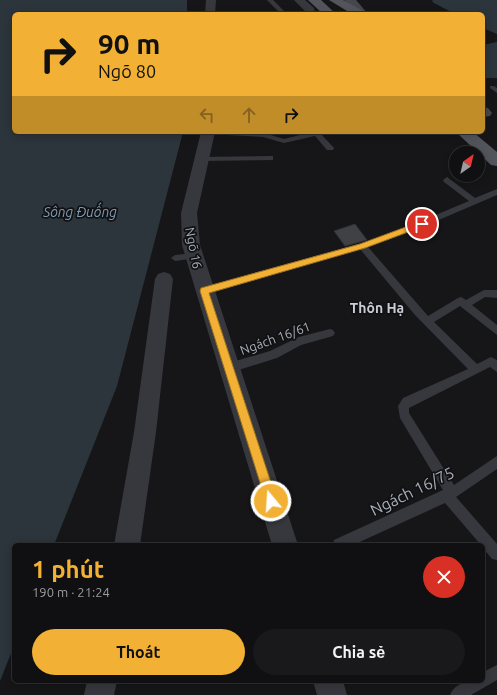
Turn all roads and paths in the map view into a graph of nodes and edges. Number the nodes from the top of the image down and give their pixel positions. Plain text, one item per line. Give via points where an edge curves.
1 (211, 0) edge
2 (270, 0) edge
3 (299, 0) edge
4 (335, 0) edge
5 (350, 0) edge
6 (312, 8) edge
7 (326, 11) edge
8 (210, 12) edge
9 (282, 12) edge
10 (357, 12) edge
11 (359, 12) edge
12 (207, 134) edge
13 (245, 134) edge
14 (315, 134) edge
15 (320, 134) edge
16 (466, 134) edge
17 (478, 134) edge
18 (330, 148) dead end
19 (270, 158) dead end
20 (497, 158) edge
21 (201, 159) junction
22 (497, 161) edge
23 (447, 180) dead end
24 (497, 192) edge
25 (474, 201) junction
26 (362, 246) junction
27 (194, 256) junction
28 (175, 258) dead end
29 (164, 279) dead end
30 (204, 291) junction
31 (497, 294) edge
32 (465, 305) junction
33 (427, 321) junction
34 (497, 331) edge
35 (330, 333) dead end
36 (497, 367) edge
37 (229, 368) junction
38 (476, 370) junction
39 (497, 462) edge
40 (449, 494) junction
41 (128, 543) edge
42 (284, 543) edge
43 (343, 543) edge
44 (497, 554) edge
45 (497, 672) edge
46 (485, 678) edge
47 (102, 683) edge
48 (329, 683) edge
49 (477, 683) edge
50 (99, 695) edge
51 (332, 695) edge
52 (457, 695) edge

1 - 8 street
2 - 9 lane
3 - 6 street
4 - 10 main road
5 - 11 street
6 - 7 main road
12 - 21 street, Ngõ 16
13 - 14 lane via 264,135 284,141
15 - 18 lane
16 - 22 main road
17 - 20 main road
19 - 21 lane
21 - 27 street, Ngõ 16 via 189,213
23 - 25 lane
24 - 25 lane
25 - 26 lane via 410,229
26 - 30 lane
26 - 33 lane
27 - 28 lane
27 - 30 street, Ngõ 16
29 - 41 street
30 - 37 street, Ngõ 16
31 - 32 lane via 484,292
32 - 33 lane via 461,301
32 - 34 lane
33 - 38 lane
35 - 37 lane, Ngách 16/61 via 299,341 273,355
36 - 38 lane via 491,361
37 - 42 street, Ngõ 16
38 - 40 lane via 402,406 404,414
39 - 40 lane, Ngách 16/75
40 - 43 lane, Ngách 16/75
40 - 44 lane
45 - 46 lane
47 - 50 street
48 - 51 street
49 - 52 lane

